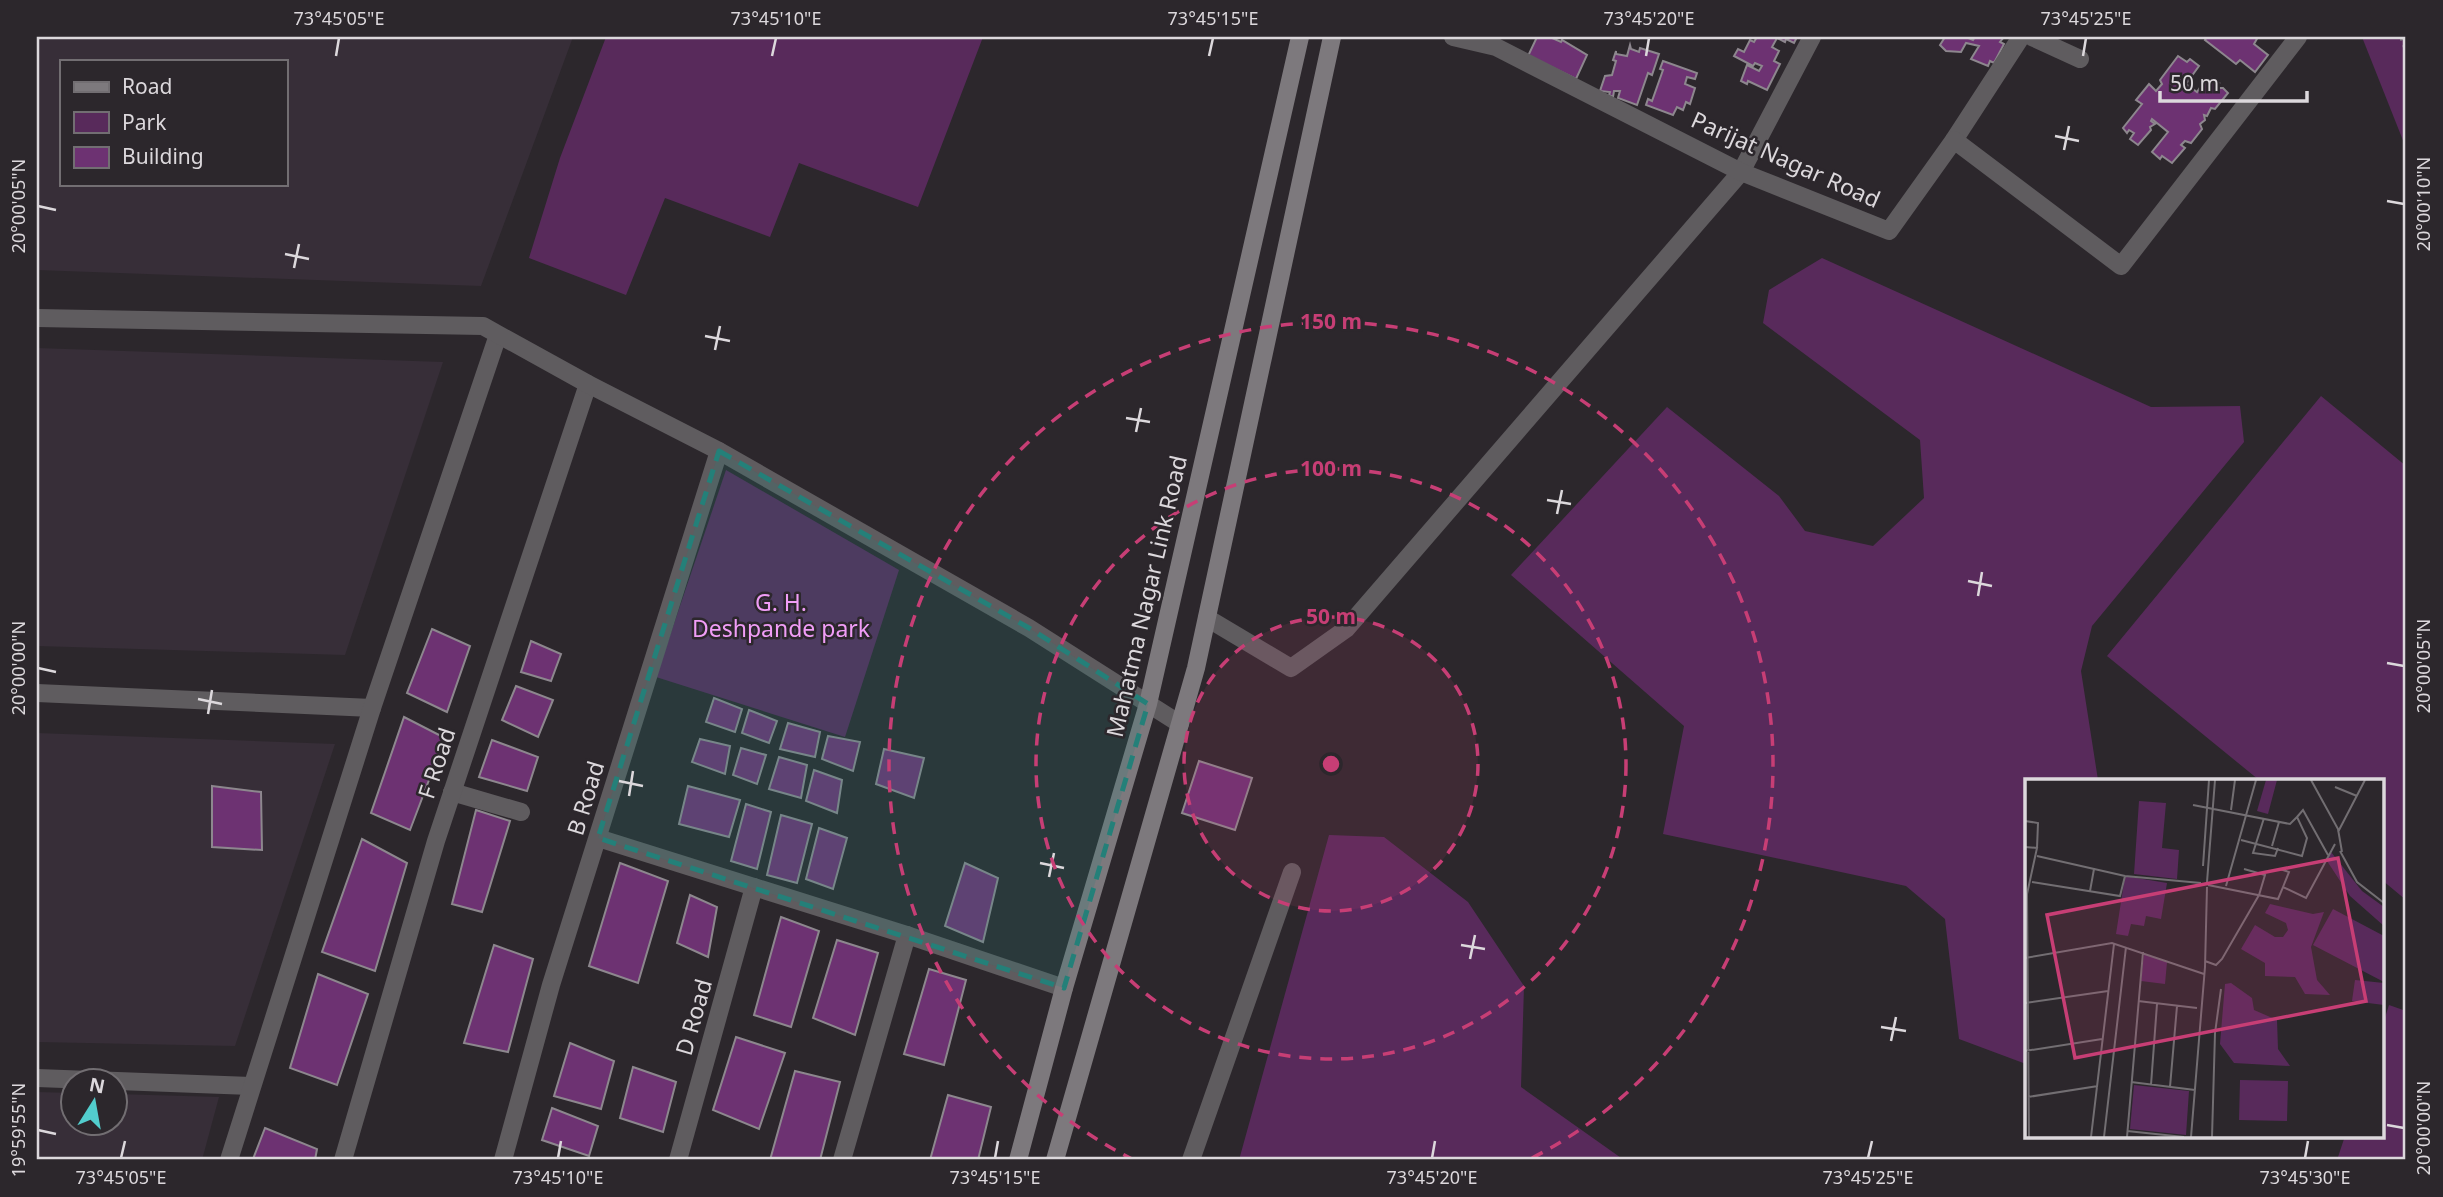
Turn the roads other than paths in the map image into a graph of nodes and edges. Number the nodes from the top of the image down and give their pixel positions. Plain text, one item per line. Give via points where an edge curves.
1 (1300, 37) edge
2 (1332, 37) edge
3 (1453, 37) edge
4 (1812, 37) edge
5 (2021, 37) edge
6 (2032, 37) edge
7 (2298, 37) edge
8 (1498, 42) edge
9 (2080, 59) dead end
10 (1954, 140) junction
11 (1741, 172) junction
12 (37, 318) edge
13 (498, 335) junction
14 (588, 384) junction
15 (719, 451) junction
16 (1207, 618) junction
17 (37, 694) edge
18 (1148, 704) junction
19 (372, 708) junction
20 (1180, 724) junction
21 (452, 792) junction
22 (521, 812) dead end
23 (598, 838) junction
24 (1292, 872) dead end
25 (754, 887) junction
26 (907, 935) junction
27 (1064, 988) junction
28 (37, 1078) edge
29 (251, 1086) junction
30 (229, 1160) edge
31 (343, 1160) edge
32 (503, 1160) edge
33 (678, 1160) edge
34 (842, 1160) edge
35 (1018, 1160) edge
36 (1055, 1160) edge
37 (1191, 1160) edge

1 - 18 main road, Mahatma Nagar Link Road
2 - 16 main road
3 - 8 street, Parijat Nagar Road
4 - 11 street
5 - 10 street
6 - 9 street
7 - 10 street via 2121,266
8 - 11 street, Parijat Nagar Road
10 - 11 street, Parijat Nagar Road via 1888,230
11 - 16 street via 1346,629 1291,668
12 - 13 street via 483,326
13 - 14 street
13 - 19 street
14 - 15 street
14 - 21 street, F Road
15 - 18 street via 1028,628
15 - 23 street, B Road
16 - 20 main road
17 - 19 street
18 - 20 street
18 - 27 main road, Mahatma Nagar Link Road
19 - 29 street
20 - 36 main road
21 - 22 street
21 - 31 street, F Road
23 - 25 street
23 - 32 street, B Road
24 - 37 street
25 - 26 street
25 - 33 street, D Road
26 - 27 street
26 - 34 street
27 - 35 main road, Mahatma Nagar Link Road
28 - 29 street
29 - 30 street

